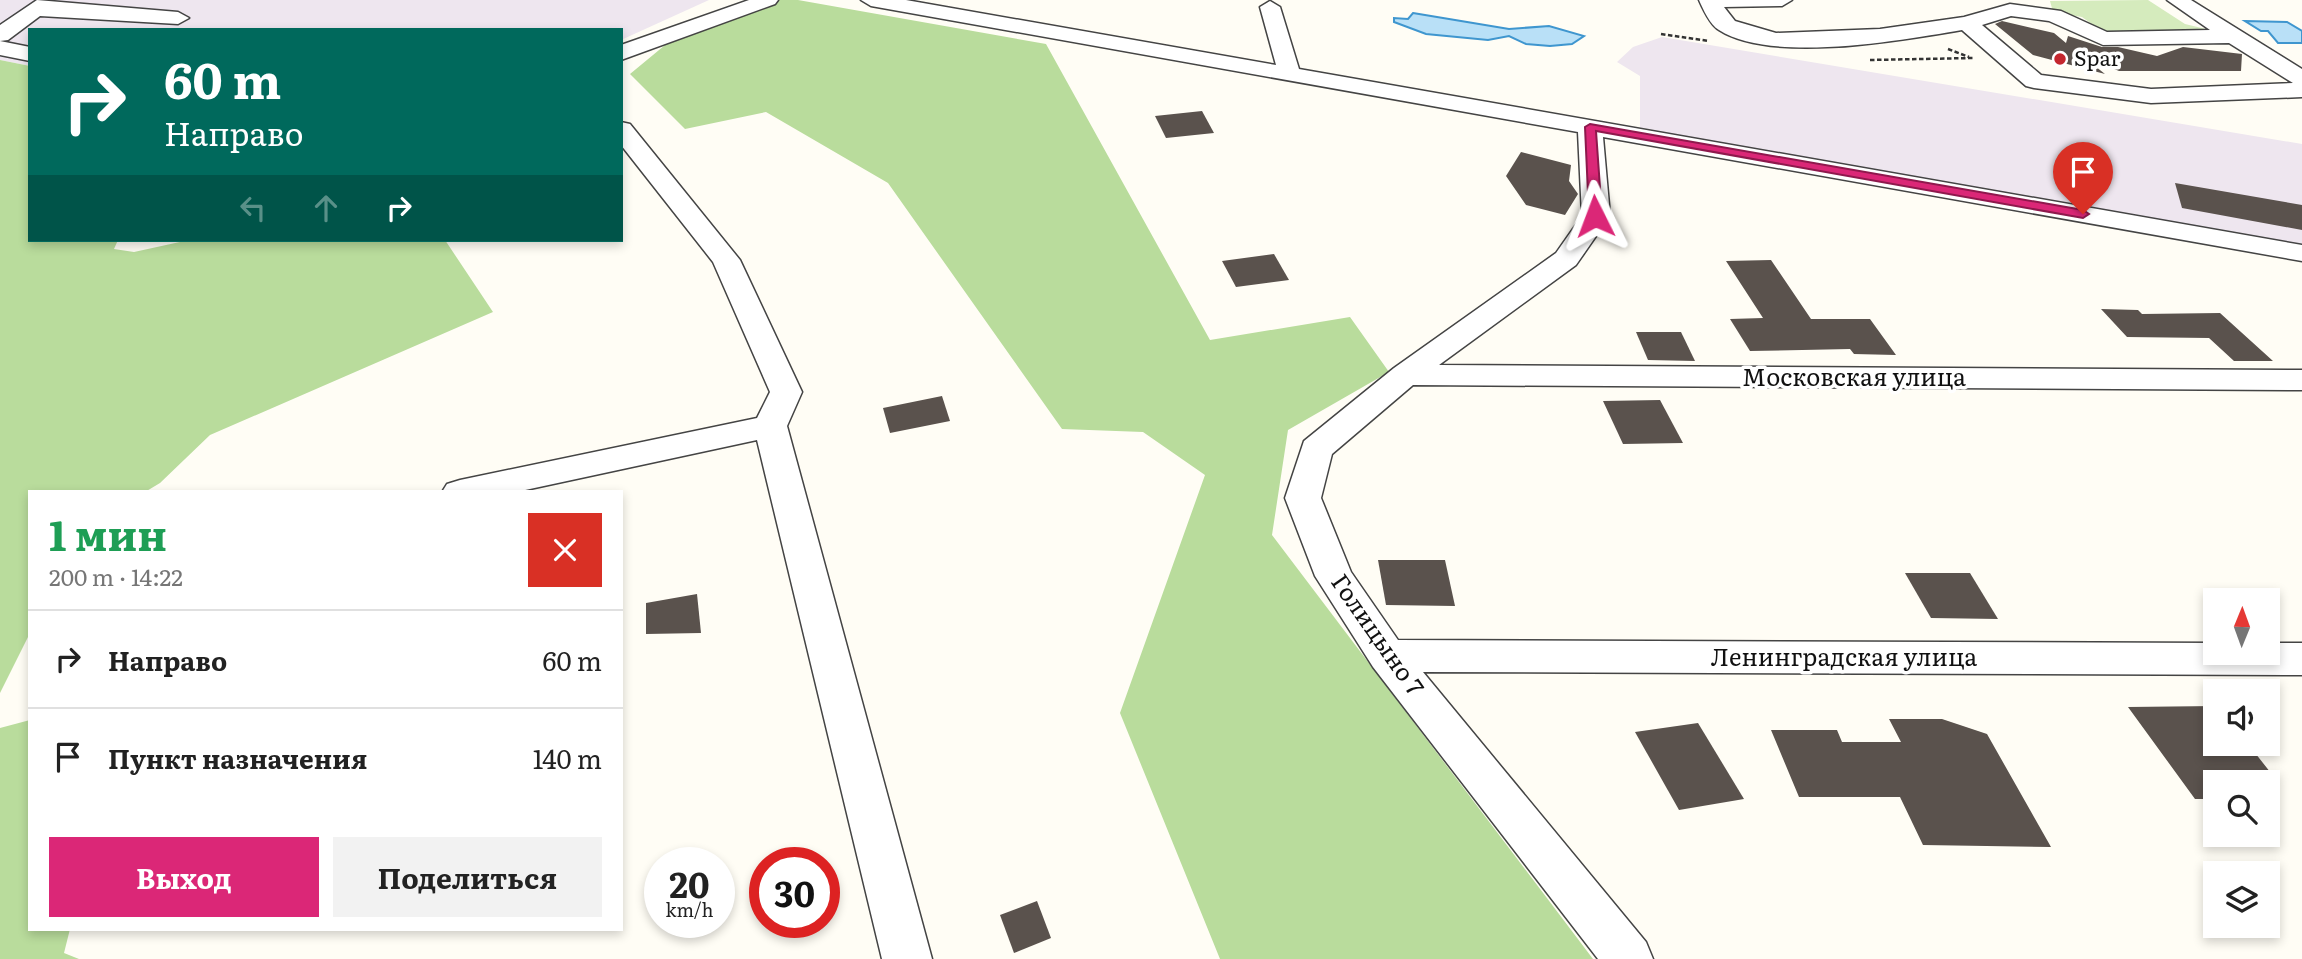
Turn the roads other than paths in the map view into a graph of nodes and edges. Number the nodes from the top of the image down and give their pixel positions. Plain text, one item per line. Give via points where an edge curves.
1 (768, 0) edge
2 (871, 0) edge
3 (1709, 0) edge
4 (1782, 0) edge
5 (2177, 0) edge
6 (44, 5) edge
7 (2004, 5) edge
8 (1270, 7) dead end
9 (178, 18) dead end
10 (1967, 23) junction
11 (0, 35) edge
12 (2234, 36) junction
13 (0, 48) edge
14 (623, 52) edge
15 (28, 54) edge
16 (1290, 75) junction
17 (2302, 79) edge
18 (2302, 90) edge
19 (1590, 127) junction
20 (623, 131) edge
21 (2302, 253) edge
22 (1405, 375) junction
23 (2302, 380) edge
24 (770, 426) junction
25 (469, 490) edge
26 (1387, 656) junction
27 (2302, 659) edge
28 (907, 959) edge
29 (1628, 959) edge

1 - 14 street
2 - 16 street
3 - 4 street
3 - 10 street via 1726,26 1793,38 1875,38
5 - 12 street
6 - 9 street
6 - 11 street
7 - 10 street
7 - 12 street via 2054,15 2103,39
8 - 16 street
10 - 18 street via 2034,81 2151,96
12 - 17 street
13 - 15 street
16 - 19 street
19 - 21 street
19 - 22 street, Голицыно 7 via 1595,216 1566,259
20 - 24 street via 726,260 786,392
22 - 23 street, Московская улица
22 - 26 street, Голицыно 7 via 1316,449 1303,498 1334,576
24 - 25 street
24 - 28 street
26 - 27 street, Ленинградская улица
26 - 29 street, Голицыно 7

